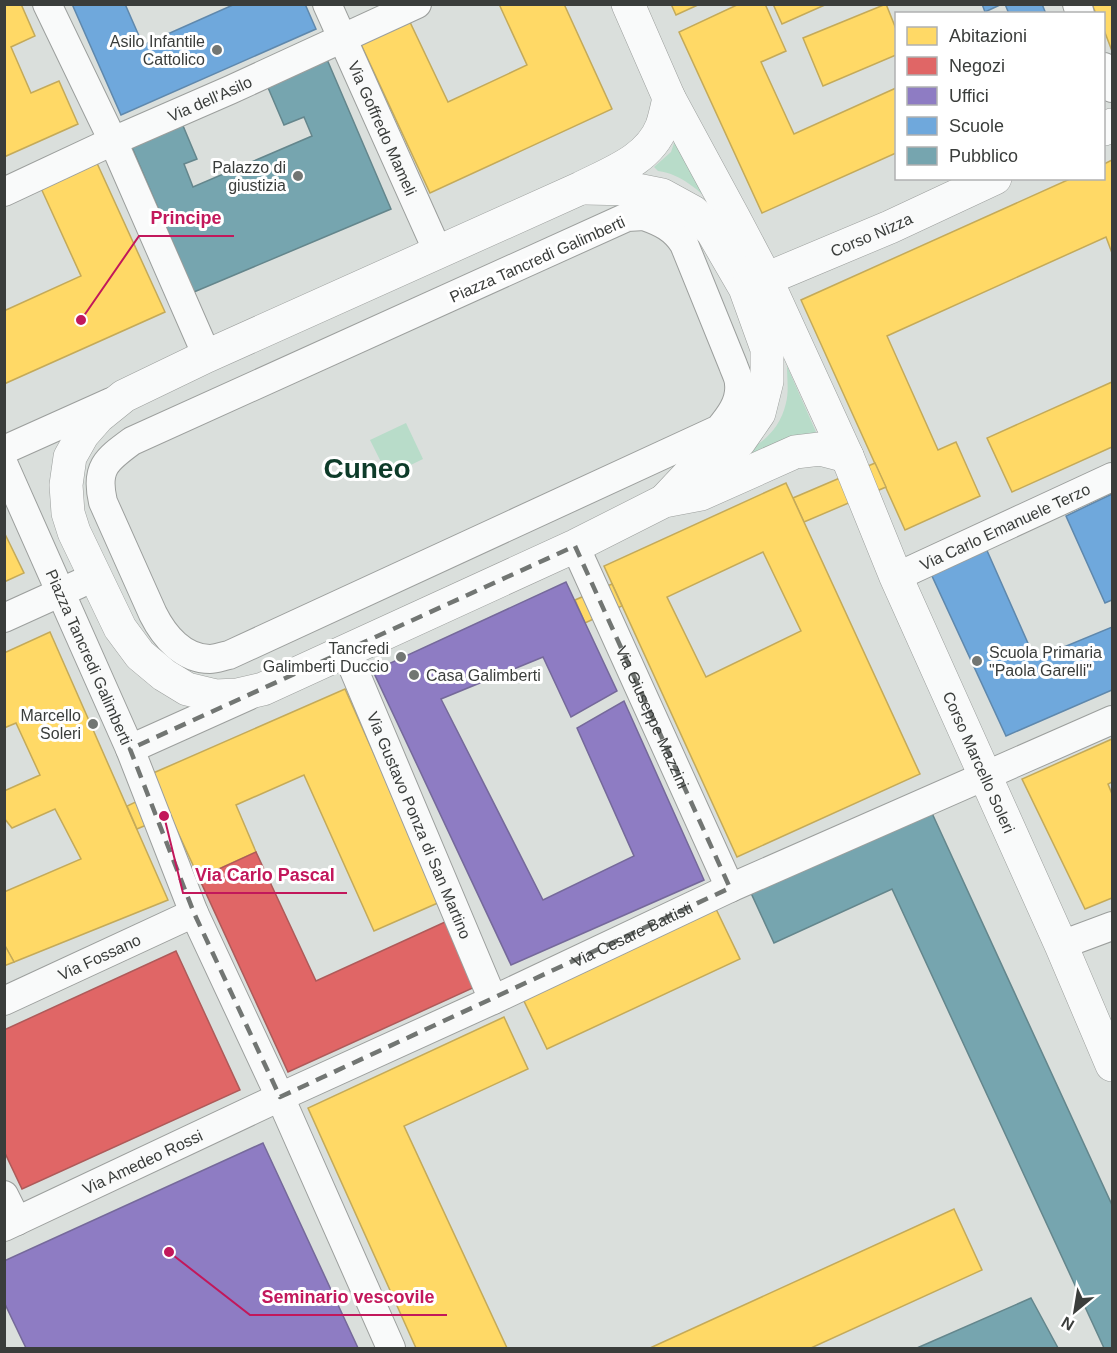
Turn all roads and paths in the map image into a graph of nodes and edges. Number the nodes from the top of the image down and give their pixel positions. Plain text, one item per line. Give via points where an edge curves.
1 (46, 4) edge
2 (327, 4) edge
3 (417, 4) edge
4 (628, 4) edge
5 (342, 39) junction
6 (1105, 69) edge
7 (1113, 88) edge
8 (669, 98) junction
9 (113, 141) junction
10 (991, 180) edge
11 (580, 188) junction
12 (4, 192) edge
13 (438, 252) junction
14 (755, 284) junction
15 (207, 356) junction
16 (124, 396) junction
17 (4, 450) edge
18 (847, 456) junction
19 (4, 465) edge
20 (1113, 477) edge
21 (664, 501) junction
22 (574, 546) junction
23 (95, 577) junction
24 (896, 577) junction
25 (61, 593) junction
26 (153, 614) joint
27 (4, 618) edge
28 (346, 651) junction
29 (263, 689) junction
30 (1113, 720) edge
31 (130, 749) junction
32 (985, 776) junction
33 (730, 888) junction
34 (194, 913) junction
35 (1113, 926) edge
36 (1061, 945) junction
37 (493, 1000) junction
38 (4, 1001) edge
39 (1113, 1065) edge
40 (280, 1097) junction
41 (4, 1195) edge
42 (11, 1224) edge
43 (391, 1348) edge

1 - 9 street
2 - 5 street, Via Goffredo Mameli
3 - 5 street, Via dell'Asilo
4 - 8 street
5 - 9 street, Via dell'Asilo
5 - 13 street, Via Goffredo Mameli
6 - 7 street
8 - 11 street, Piazza Tancredi Galimberti via 662,127 651,145 637,159
8 - 14 street, Piazza Tancredi Galimberti via 735,220
9 - 12 street, Via dell'Asilo
9 - 15 street
10 - 14 street, Corso Nizza
11 - 13 street, Piazza Tancredi Galimberti
11 - 14 street, Piazza Tancredi Galimberti via 632,189 662,195 693,212
13 - 15 street, Piazza Tancredi Galimberti
14 - 18 street, Piazza Tancredi Galimberti
14 - 21 street, Piazza Tancredi Galimberti via 767,349 767,381 759,412 739,442 697,466
15 - 16 street, Piazza Tancredi Galimberti
16 - 17 street, Piazza Tancredi Galimberti
16 - 23 street, Piazza Tancredi Galimberti via 98,417 70,457 68,513
18 - 21 street, Piazza Tancredi Galimberti via 820,449 795,452 701,494
18 - 24 street, Corso Marcello Soleri
19 - 25 street, Piazza Tancredi Galimberti
20 - 24 street, Via Carlo Emanuele Terzo
21 - 22 street, Piazza Tancredi Galimberti
22 - 28 street, Piazza Tancredi Galimberti
22 - 33 street, Via Giuseppe Mazzini
23 - 25 street
23 - 29 street, Piazza Tancredi Galimberti via 120,628 140,655 164,675 187,689 216,696
24 - 32 street, Corso Marcello Soleri
25 - 27 street
25 - 31 street, Piazza Tancredi Galimberti
26 - 26 street, Piazza Tancredi Galimberti via 99,486 102,471 113,455 132,441 627,217 644,216 678,233 739,384 738,399 719,429 229,655 211,659 183,650 169,640
28 - 29 street, Piazza Tancredi Galimberti
28 - 37 street, Via Gustavo Ponza di San Martino
29 - 31 street, Piazza Tancredi Galimberti
30 - 32 street, Via Cesare Battisti
31 - 34 street
32 - 33 street, Via Cesare Battisti
32 - 36 street, Corso Marcello Soleri
33 - 37 street, Via Cesare Battisti
34 - 38 street, Via Fossano
34 - 40 street
35 - 36 street
36 - 39 street, Corso Marcello Soleri
37 - 40 street, Via Cesare Battisti
40 - 42 street, Via Amedeo Rossi
40 - 43 street
41 - 42 street

